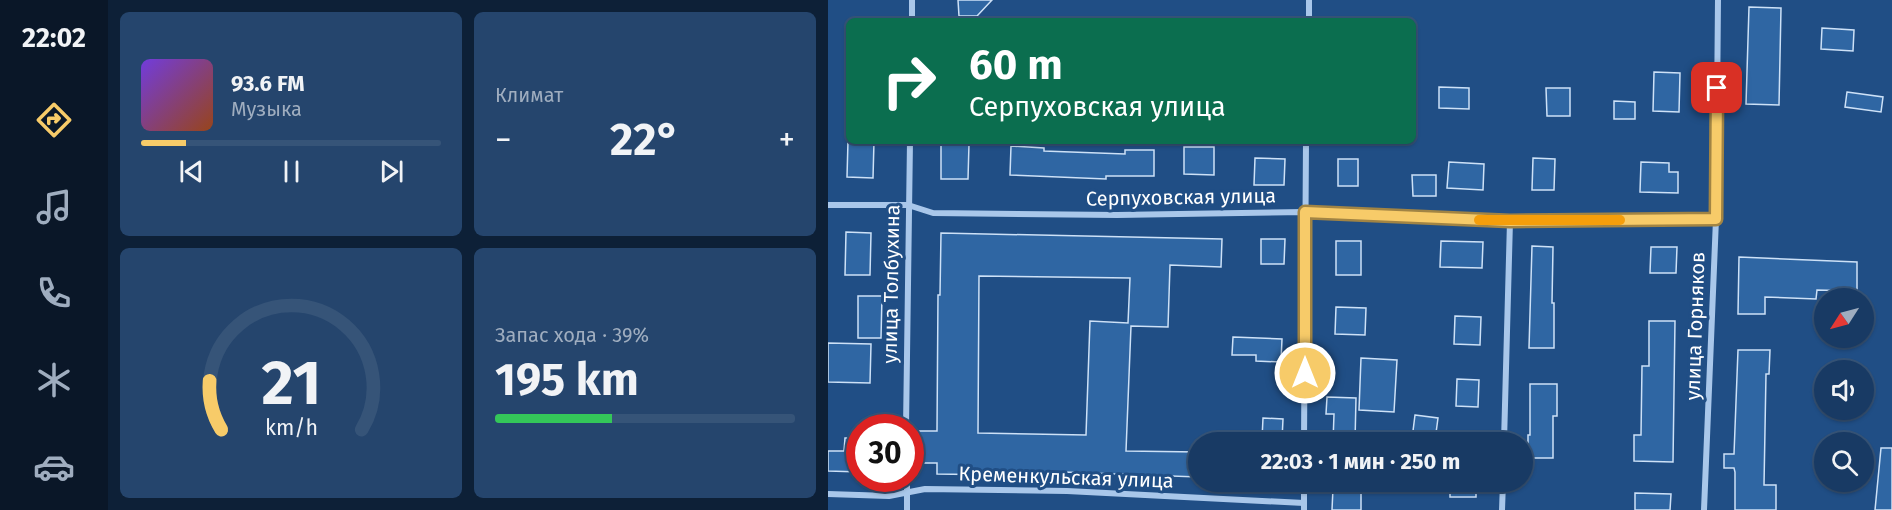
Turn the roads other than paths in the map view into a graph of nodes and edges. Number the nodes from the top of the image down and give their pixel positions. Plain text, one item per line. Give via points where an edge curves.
1 (912, 0) edge
2 (1309, 0) edge
3 (1718, 0) edge
4 (912, 18) edge
5 (1309, 18) edge
6 (910, 144) edge
7 (1306, 144) edge
8 (828, 205) edge
9 (908, 206) junction
10 (1305, 212) junction
11 (1716, 219) junction
12 (1510, 221) junction
13 (906, 414) edge
14 (1304, 432) edge
15 (1504, 432) edge
16 (924, 489) edge
17 (907, 492) joint
18 (1503, 492) edge
19 (828, 494) edge
20 (1304, 506) edge
21 (907, 510) edge
22 (1502, 510) edge
23 (1704, 510) edge

1 - 4 street
2 - 5 street
3 - 11 street, улица Горняков
6 - 9 street, улица Толбухина
7 - 10 street
8 - 9 street, Серпуховская улица
9 - 10 street, Серпуховская улица via 933,213
9 - 13 street, улица Толбухина
10 - 12 street, Серпуховская улица
10 - 14 street
11 - 12 street, Серпуховская улица
11 - 23 street, улица Горняков
12 - 15 street
16 - 20 street, Кременкульская улица via 1067,491
17 - 19 street, Кременкульская улица via 888,496
17 - 21 street
18 - 22 street

